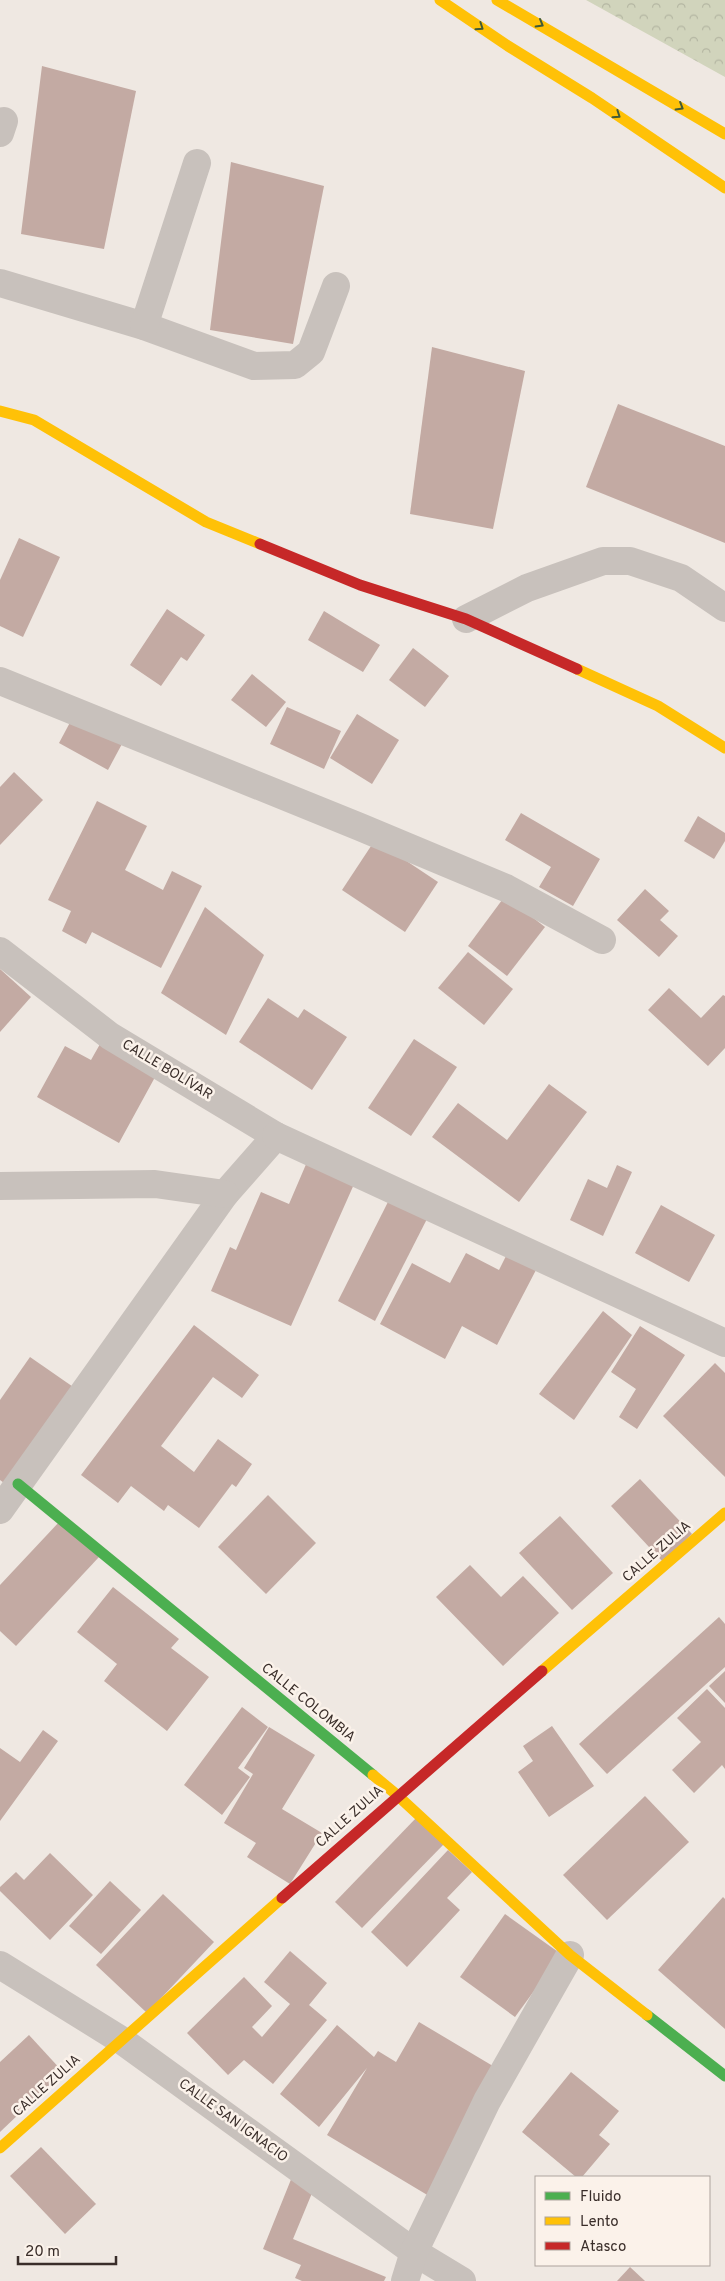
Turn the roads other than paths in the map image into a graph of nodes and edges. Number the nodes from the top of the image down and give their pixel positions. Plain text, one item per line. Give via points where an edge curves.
1 (440, 0) edge
2 (497, 0) edge
3 (725, 134) edge
4 (198, 163) dead end
5 (725, 188) edge
6 (0, 282) edge
7 (336, 286) dead end
8 (144, 326) junction
9 (0, 411) edge
10 (725, 608) edge
11 (466, 620) junction
12 (0, 681) edge
13 (725, 748) edge
14 (602, 940) dead end
15 (0, 951) edge
16 (276, 1136) junction
17 (0, 1186) edge
18 (224, 1194) junction
19 (725, 1343) edge
20 (18, 1484) junction
21 (0, 1510) edge
22 (725, 1513) edge
23 (397, 1795) junction
24 (570, 1955) junction
25 (0, 1965) edge
26 (121, 2040) junction
27 (725, 2076) edge
28 (0, 2148) edge
29 (414, 2252) junction
30 (404, 2281) edge
31 (462, 2281) edge

1 -> 5 main road
2 -> 3 main road
4 - 8 street
6 - 8 street
7 - 8 street via 311,352 295,366 254,366
9 - 11 main road via 34,420 206,522 360,585
10 - 11 street via 681,578 630,561 603,561 527,588
11 - 13 main road via 658,706
12 - 14 street via 506,888
15 - 16 street, CALLE BOLÍVAR via 110,1036
16 - 18 street
16 - 19 street, CALLE BOLÍVAR
17 - 18 street via 155,1184
18 - 20 street
20 - 21 street
20 - 23 main road, CALLE COLOMBIA
22 - 23 main road, CALLE ZULIA
23 - 24 main road, CALLE COLOMBIA
23 - 26 main road, CALLE ZULIA
24 - 27 main road, CALLE COLOMBIA
24 - 29 street via 487,2101
25 - 26 street, CALLE SAN IGNACIO
26 - 28 main road, CALLE ZULIA
26 - 29 street, CALLE SAN IGNACIO
29 - 30 street
29 - 31 street, CALLE SAN IGNACIO

